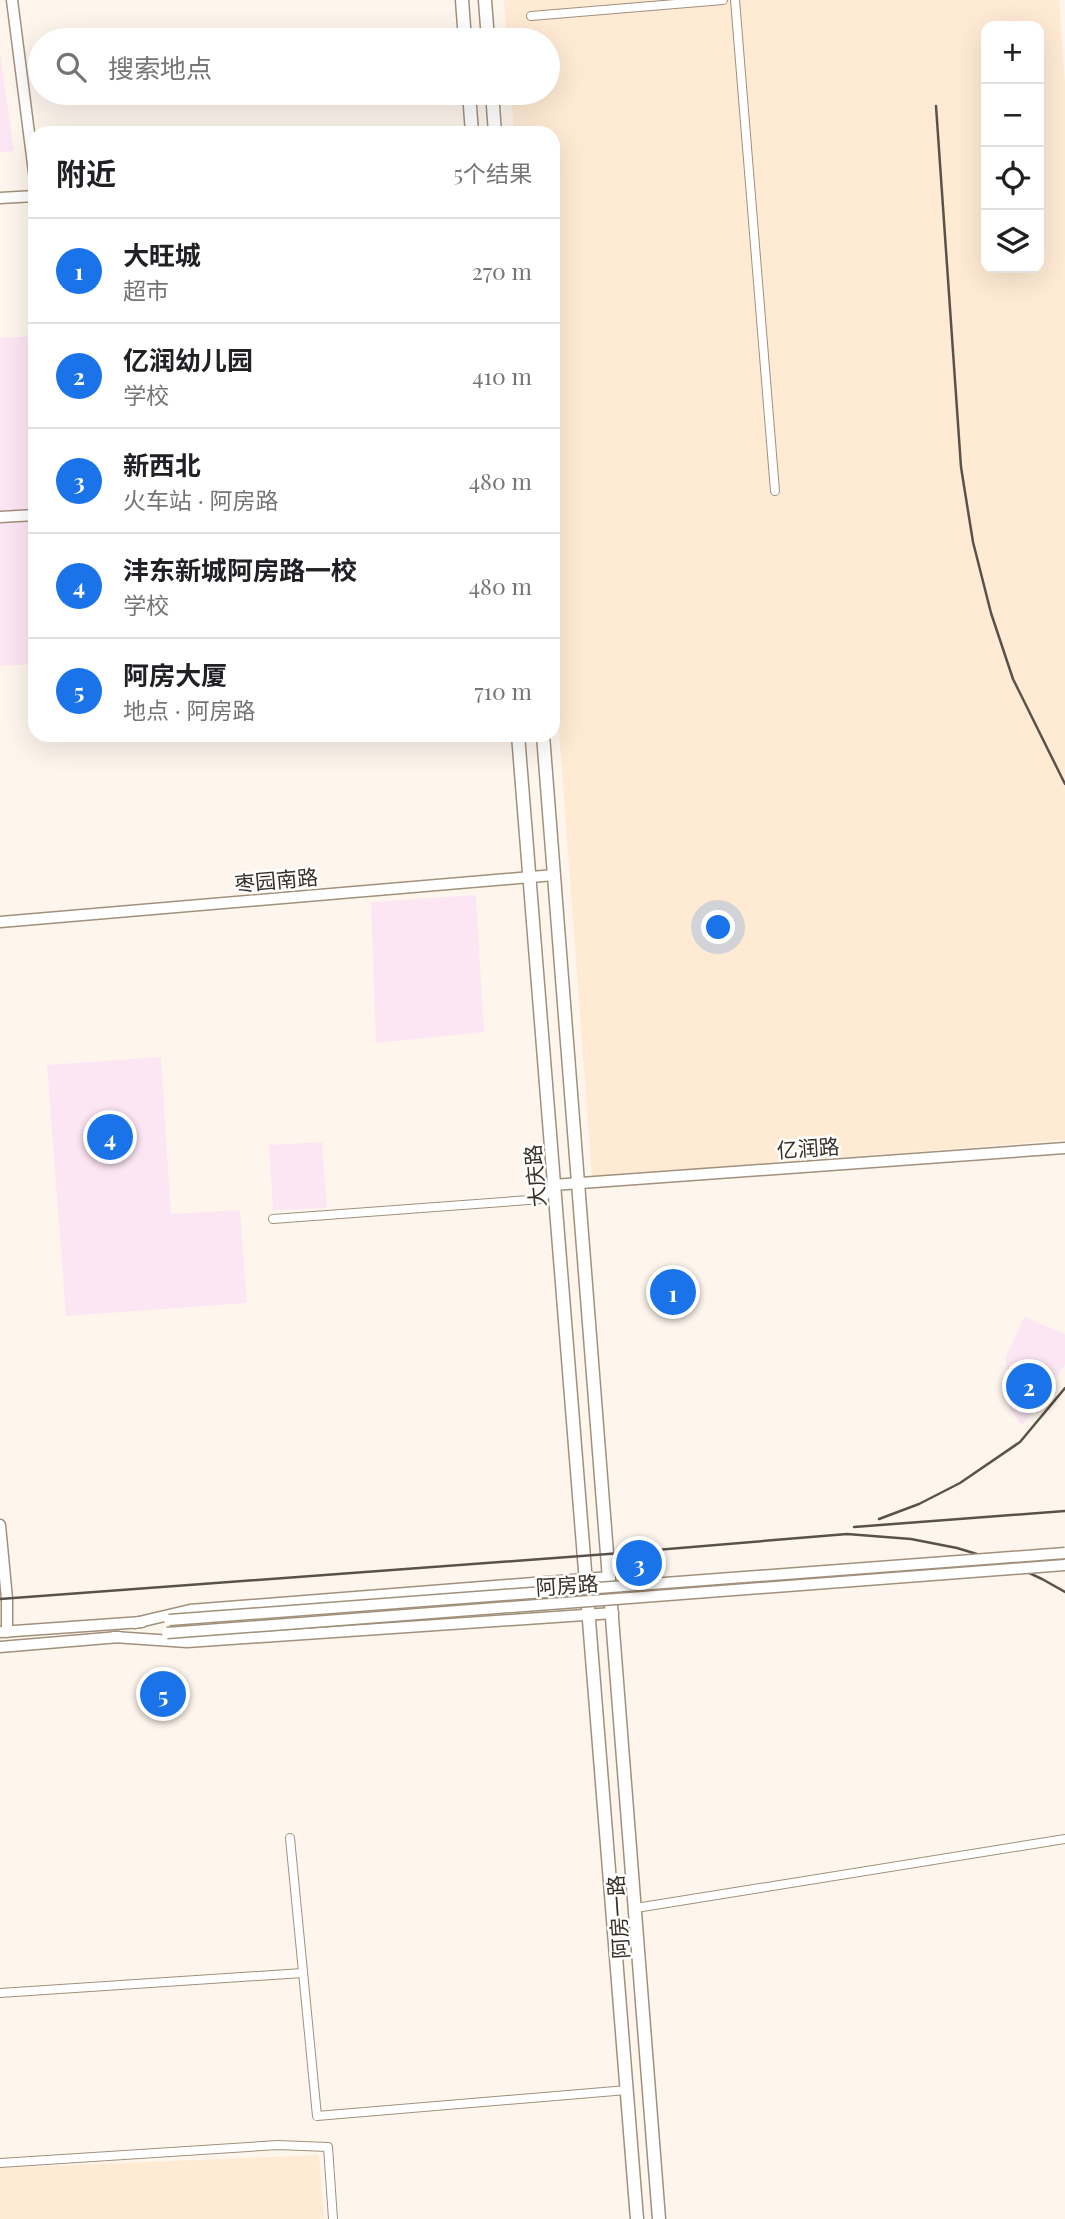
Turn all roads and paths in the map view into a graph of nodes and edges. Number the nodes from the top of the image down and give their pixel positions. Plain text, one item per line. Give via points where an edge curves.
1 (12, 0) edge
2 (462, 0) edge
3 (485, 0) edge
4 (723, 0) edge
5 (735, 0) edge
6 (531, 16) dead end
7 (464, 28) edge
8 (487, 28) edge
9 (470, 105) edge
10 (493, 105) edge
11 (28, 126) edge
12 (471, 126) edge
13 (494, 126) edge
14 (28, 196) edge
15 (0, 198) edge
16 (775, 491) dead end
17 (28, 515) edge
18 (0, 517) edge
19 (519, 742) edge
20 (544, 742) edge
21 (554, 875) junction
22 (530, 877) junction
23 (0, 922) edge
24 (1065, 1148) edge
25 (577, 1183) junction
26 (553, 1185) junction
27 (273, 1219) dead end
28 (0, 1525) edge
29 (1065, 1553) edge
30 (1065, 1564) edge
31 (610, 1577) junction
32 (587, 1578) junction
33 (613, 1613) junction
34 (589, 1614) junction
35 (135, 1623) junction
36 (3, 1632) edge
37 (114, 1637) junction
38 (0, 1647) edge
39 (290, 1838) dead end
40 (1065, 1839) edge
41 (636, 1908) junction
42 (303, 1973) junction
43 (0, 1993) edge
44 (643, 2000) junction
45 (620, 2003) junction
46 (646, 2039) junction
47 (623, 2040) junction
48 (627, 2090) junction
49 (0, 2163) edge
50 (333, 2219) edge
51 (637, 2219) edge
52 (659, 2219) edge

1 - 11 main road
2 - 7 main road
3 - 8 main road
4 - 6 street
5 - 16 street
9 - 12 main road
10 - 13 main road
14 - 15 main road
17 - 18 main road
19 - 22 main road, 大庆路
20 - 21 main road, 大庆路
21 - 22 main road, 枣园南路
21 - 25 main road, 大庆路
22 - 23 main road, 枣园南路
22 - 26 main road, 大庆路
24 - 25 main road, 亿润路
25 - 26 main road, 亿润路
25 - 31 main road, 大庆路
26 - 27 street via 543,1199
26 - 32 main road, 大庆路
28 - 36 main road via 7,1599
29 - 35 main road, 阿房路, bridge
30 - 37 main road, 阿房路, bridge
31 - 32 main road, 阿房路
31 - 33 main road, 大庆路
32 - 34 main road, 大庆路
32 - 35 main road, 阿房路 via 190,1610
33 - 34 main road, 阿房路
33 - 41 main road, 阿房一路
34 - 37 main road, 阿房路 via 187,1642
34 - 45 main road, 阿房一路
35 - 36 main road, 阿房路
37 - 38 main road, 阿房路
39 - 42 street
40 - 41 street
41 - 44 main road, 阿房一路
42 - 43 street
42 - 48 street via 317,2116
44 - 45 main road
44 - 46 main road, 阿房一路
45 - 47 main road, 阿房一路
46 - 47 main road
46 - 52 main road, 阿房一路
47 - 48 main road, 阿房一路
48 - 51 main road, 阿房一路
49 - 50 street via 278,2145 328,2147

